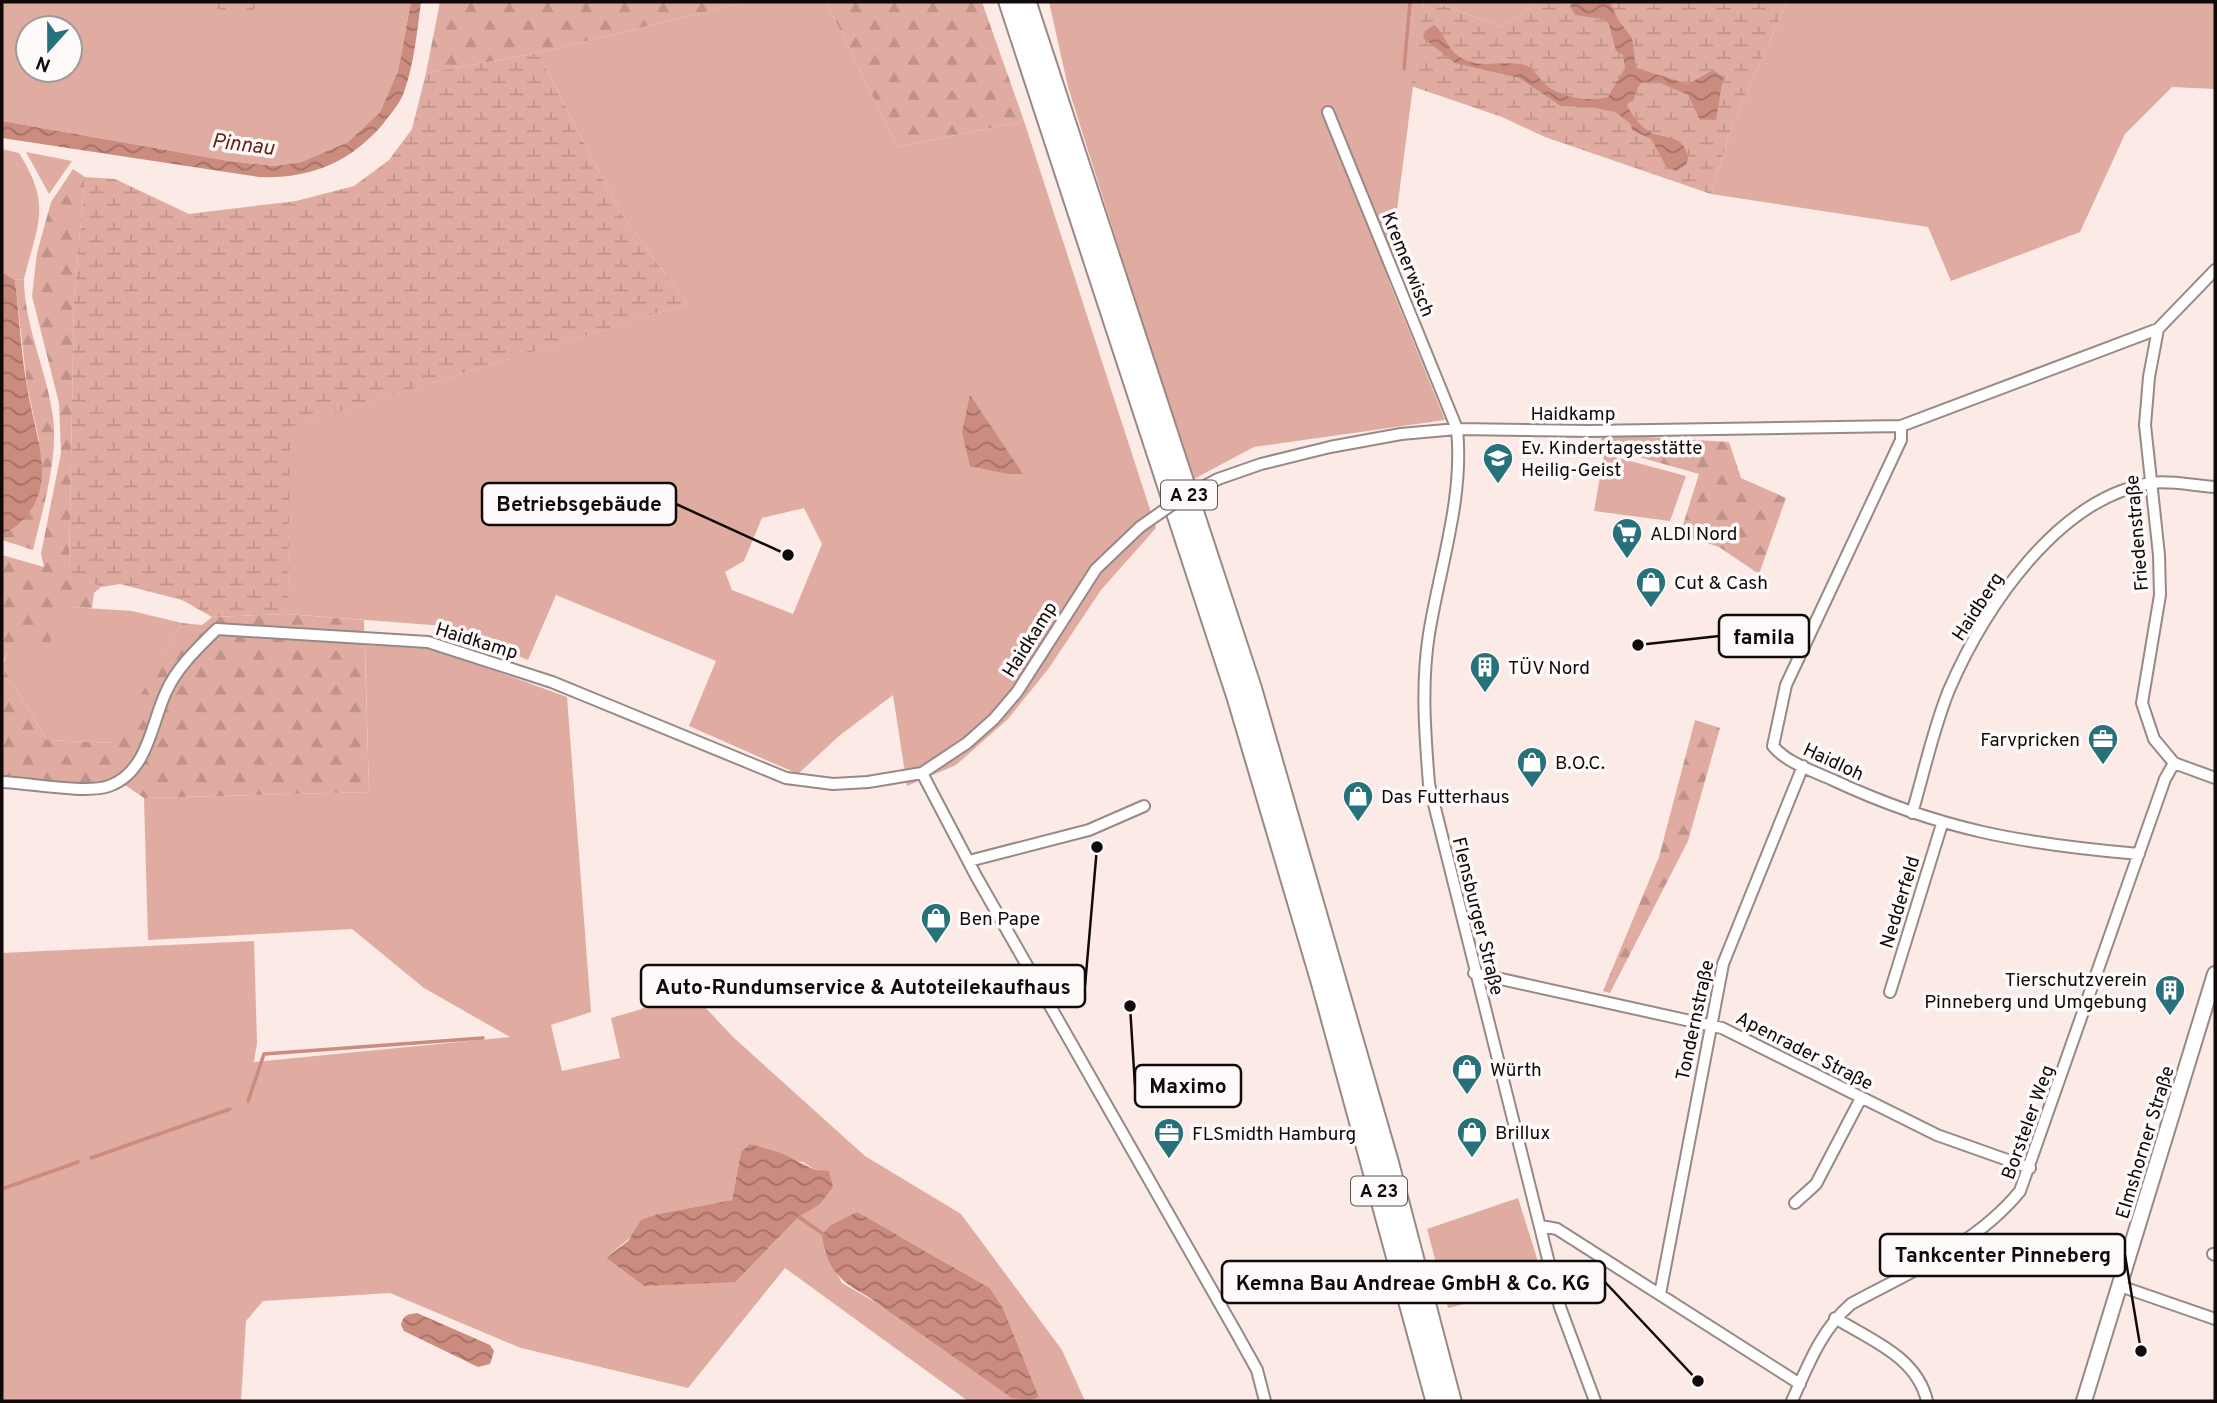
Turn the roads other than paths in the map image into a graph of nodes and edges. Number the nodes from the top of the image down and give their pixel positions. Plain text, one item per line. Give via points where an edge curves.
1 (1009, 2) edge
2 (1026, 2) edge
3 (1328, 112) dead end
4 (2215, 270) edge
5 (2158, 329) junction
6 (1901, 426) junction
7 (1457, 429) junction
8 (2152, 483) junction
9 (2215, 487) edge
10 (2174, 763) junction
11 (1803, 766) junction
12 (922, 773) junction
13 (2215, 778) edge
14 (2, 782) edge
15 (1144, 806) dead end
16 (1912, 813) junction
17 (1942, 824) junction
18 (2139, 854) junction
19 (969, 861) junction
20 (1474, 974) junction
21 (2215, 974) edge
22 (1890, 992) dead end
23 (1710, 1025) junction
24 (1861, 1098) junction
25 (2031, 1168) junction
26 (1795, 1203) dead end
27 (1541, 1226) junction
28 (2120, 1286) junction
29 (1660, 1294) junction
30 (1835, 1318) junction
31 (2215, 1319) edge
32 (1800, 1384) junction
33 (1265, 1401) edge
34 (1436, 1401) edge
35 (1451, 1401) edge
36 (1595, 1401) edge
37 (1793, 1401) edge
38 (1927, 1401) edge
39 (2084, 1401) edge

1 - 34 highway, A 23 via 1237,697
2 - 35 highway, A 23 via 1251,687 1388,1161
3 - 7 street, Kremerwisch
4 - 5 street
5 - 6 street, Haidkamp
5 - 8 street, Friedenstraße via 2145,425
6 - 7 street, Haidkamp
6 - 11 street, Haidloh via 1901,440 1786,685 1773,746 1780,755
7 - 12 street, Haidkamp, bridge via 1401,434 1261,464 1177,501 1140,527 1096,569 1017,692 994,719
7 - 20 street, Flensburger Straße via 1460,460 1428,636 1424,702 1429,784
8 - 9 street
8 - 10 street, Friedenstraße via 2160,595 2142,703 2154,739
8 - 16 street, Haidberg via 2109,496 2076,514 2014,579 1948,693
10 - 13 street
10 - 18 street, Borsteler Weg
11 - 16 street, Haidloh
11 - 23 street, Tondernstraße via 1741,913 1723,964
12 - 14 street, Haidkamp via 868,782 795,781 552,682 428,642 217,629 183,664 166,691 147,747 125,777 108,787 76,789
12 - 19 street
15 - 19 street via 1089,830
16 - 17 street, Haidloh
17 - 18 street, Haidloh via 2046,846
17 - 22 street, Nedderfeld
18 - 25 street, Borsteler Weg
19 - 33 street via 1257,1370
20 - 23 street, Apenrader Straße
20 - 27 street, Flensburger Straße
21 - 28 main road, Elmshorner Straße
23 - 24 street, Apenrader Straße via 1751,1040
23 - 29 street, Tondernstraße
24 - 25 street, Apenrader Straße via 1937,1135
24 - 26 street via 1816,1184
25 - 30 street, Borsteler Weg via 2020,1192 1994,1221 1851,1304
27 - 29 street via 1557,1229
27 - 36 street, Flensburger Straße via 1560,1307
28 - 31 street
28 - 39 main road, Elmshorner Straße
29 - 32 street
30 - 32 street, Borsteler Weg
30 - 38 street via 1906,1362 1920,1378
32 - 37 street, Borsteler Weg

